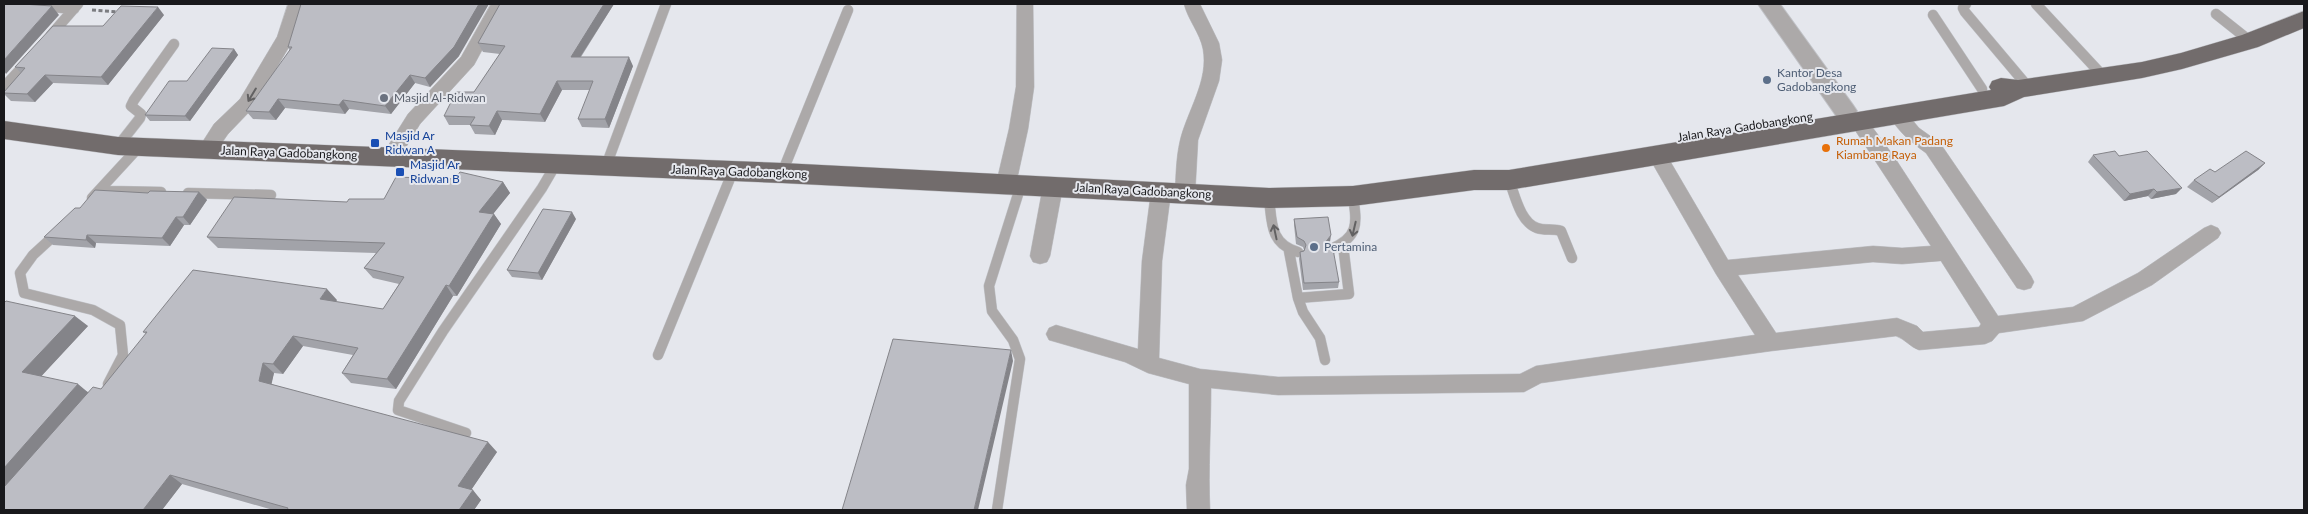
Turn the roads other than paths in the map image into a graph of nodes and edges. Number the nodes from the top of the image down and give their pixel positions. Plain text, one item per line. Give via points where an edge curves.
1 (18, 4) edge
2 (283, 4) edge
3 (296, 4) edge
4 (499, 4) edge
5 (666, 4) edge
6 (1025, 4) edge
7 (1192, 4) edge
8 (1769, 4) edge
9 (1966, 4) edge
10 (2036, 4) edge
11 (76, 6) edge
12 (848, 10) dead end
13 (2216, 14) dead end
14 (1933, 15) dead end
15 (2304, 19) edge
16 (2250, 41) junction
17 (174, 44) dead end
18 (2102, 75) junction
19 (4, 87) edge
20 (2024, 88) junction
21 (1982, 89) junction
22 (1898, 115) junction
23 (1852, 116) junction
24 (4, 130) edge
25 (214, 139) junction
26 (128, 147) junction
27 (1656, 154) junction
28 (390, 157) junction
29 (556, 164) junction
30 (606, 166) junction
31 (733, 171) junction
32 (782, 173) junction
33 (1474, 180) junction
34 (1509, 180) junction
35 (1014, 184) junction
36 (1053, 186) junction
37 (100, 191) junction
38 (1173, 193) junction
39 (271, 195) dead end
40 (1353, 196) junction
41 (1269, 198) junction
42 (84, 206) edge
43 (65, 225) edge
44 (2211, 233) dead end
45 (1343, 245) junction
46 (1331, 250) edge
47 (1946, 253) junction
48 (1040, 256) dead end
49 (1572, 258) dead end
50 (1723, 268) junction
51 (2024, 282) dead end
52 (1298, 298) junction
53 (1993, 325) junction
54 (1056, 334) dead end
55 (1771, 342) junction
56 (658, 356) dead end
57 (1325, 360) dead end
58 (1148, 364) junction
59 (1200, 378) junction
60 (102, 391) edge
61 (466, 433) dead end
62 (997, 510) edge
63 (1199, 510) edge

1 - 11 lane
2 - 25 street via 272,38 231,104
3 -> 25 street via 286,37 270,65 246,104
4 - 28 street via 468,61 414,119
5 - 30 lane
6 - 35 street via 1026,73
7 - 38 street via 1212,48 1213,69
8 - 23 street
9 - 20 lane via 1963,8
10 - 18 lane
11 - 19 lane
12 - 32 lane
13 - 16 lane
14 - 21 lane
15 - 16 highway, Jalan Raya Gadobangkong
16 - 18 highway, Jalan Raya Gadobangkong via 2142,70
17 - 26 lane via 131,106 141,114
18 - 20 highway, Jalan Raya Gadobangkong
20 - 21 highway, Jalan Raya Gadobangkong
20 - 22 highway, Jalan Raya Gadobangkong via 2004,97
21 - 23 highway, Jalan Raya Gadobangkong
22 - 23 highway, Jalan Raya Gadobangkong
22 - 51 street via 1912,133 1933,148
23 - 27 highway, Jalan Raya Gadobangkong
23 - 33 highway, Jalan Raya Gadobangkong via 1502,166
23 - 47 street via 1886,160
24 - 26 highway, Jalan Raya Gadobangkong
25 - 26 highway, Jalan Raya Gadobangkong
25 - 28 highway, Jalan Raya Gadobangkong
26 - 37 lane
27 - 34 highway, Jalan Raya Gadobangkong
27 - 50 street
28 - 29 highway, Jalan Raya Gadobangkong
29 - 30 highway, Jalan Raya Gadobangkong
29 - 61 lane via 399,401 398,410
30 - 31 highway, Jalan Raya Gadobangkong
31 - 32 highway, Jalan Raya Gadobangkong
31 - 56 lane
32 - 35 highway, Jalan Raya Gadobangkong
33 - 34 highway, Jalan Raya Gadobangkong
33 - 40 highway, Jalan Raya Gadobangkong
34 - 49 lane via 1530,224 1561,231
35 - 36 highway, Jalan Raya Gadobangkong
35 - 62 lane via 990,286 994,314 1017,345 1020,360
36 - 38 highway, Jalan Raya Gadobangkong
36 - 48 street
37 - 39 lane
37 - 42 lane
38 - 41 highway, Jalan Raya Gadobangkong
38 - 58 street via 1152,270
40 - 41 highway, Jalan Raya Gadobangkong
40 -> 45 lane via 1356,218 1352,237
52 -> 41 lane via 1293,251 1280,245 1275,238
43 - 60 lane via 33,255 20,273 24,293 93,310 120,324 123,355
44 - 53 street via 2145,278 2076,315
45 - 46 lane
45 - 52 lane via 1349,294
47 - 50 street via 1873,254
47 - 53 street
50 - 55 street
52 - 57 lane via 1320,338
53 - 55 street via 1985,335 1919,340 1897,327
54 - 58 street via 1131,355
55 - 59 street via 1536,375 1524,383 1278,386
58 - 59 street
59 - 63 street

